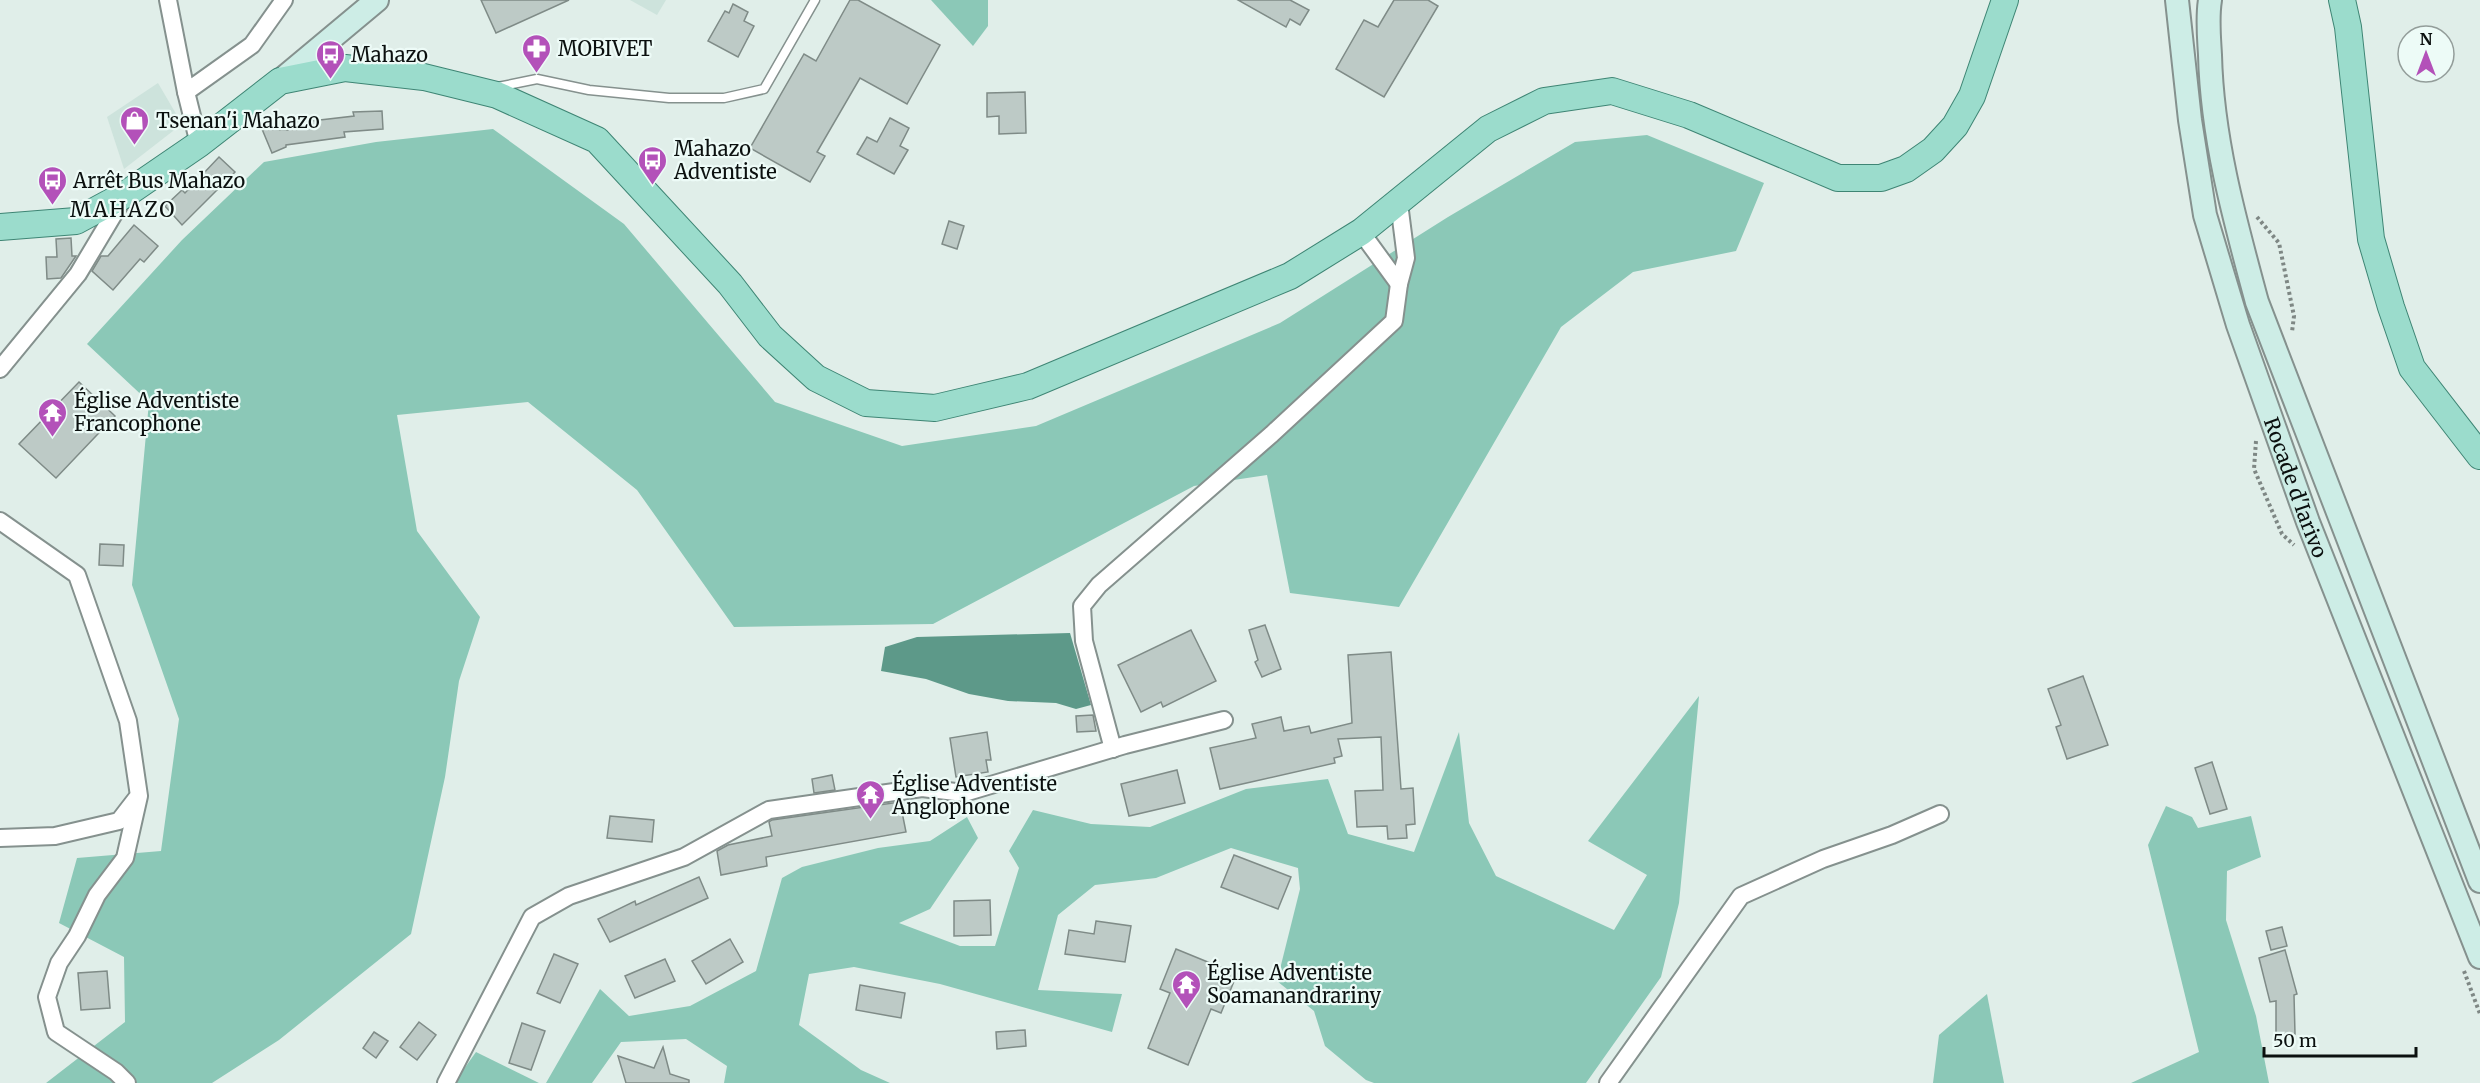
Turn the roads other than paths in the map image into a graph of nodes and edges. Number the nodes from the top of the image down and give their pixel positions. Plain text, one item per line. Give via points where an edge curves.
1 (168, 0) edge
2 (284, 0) edge
3 (376, 0) edge
4 (815, 0) edge
5 (2005, 0) edge
6 (2177, 0) edge
7 (2210, 0) edge
8 (2342, 0) edge
9 (280, 81) junction
10 (480, 91) junction
11 (186, 92) junction
12 (198, 144) junction
13 (126, 194) junction
14 (1399, 203) junction
15 (0, 227) edge
16 (1361, 232) junction
17 (1399, 284) junction
18 (0, 369) edge
19 (2480, 456) edge
20 (0, 521) edge
21 (1224, 720) dead end
22 (1113, 749) junction
23 (139, 796) junction
24 (1940, 814) dead end
25 (0, 838) edge
26 (2480, 881) edge
27 (2480, 957) edge
28 (127, 1083) edge
29 (446, 1083) edge
30 (1608, 1083) edge

1 - 11 street
2 - 11 street via 252,45
3 - 9 main road
4 - 10 lane via 764,88 724,98 669,98 537,80
5 - 14 main road via 1972,96 1955,126 1933,150 1906,169 1881,178 1839,178 1689,115 1611,91 1544,101 1488,129
6 - 27 main road, Rocade d'Iarivo via 2205,215 2238,325 2308,522
7 - 26 main road, Rocade d'Iarivo via 2215,120 2231,209 2257,302
8 - 19 main road via 2372,239 2391,308 2412,368
9 - 10 main road via 345,68 424,77
9 - 12 main road
10 - 16 main road via 597,140 730,284 770,336 816,378 866,403 935,408 1028,386 1290,276
11 - 12 street
12 - 13 main road
13 - 15 main road via 76,221
13 - 18 street via 78,274
14 - 16 main road
14 - 17 street via 1406,258
16 - 17 street
17 - 22 street via 1395,321 1099,585 1082,606 1084,641
20 - 23 street via 77,574 128,721
21 - 22 street
22 - 29 street via 964,793 922,788 769,810 684,857 568,896 532,917
23 - 25 street via 119,821 55,836
23 - 28 street via 125,858 97,895 59,963 47,997 56,1032
24 - 30 street via 1741,896

